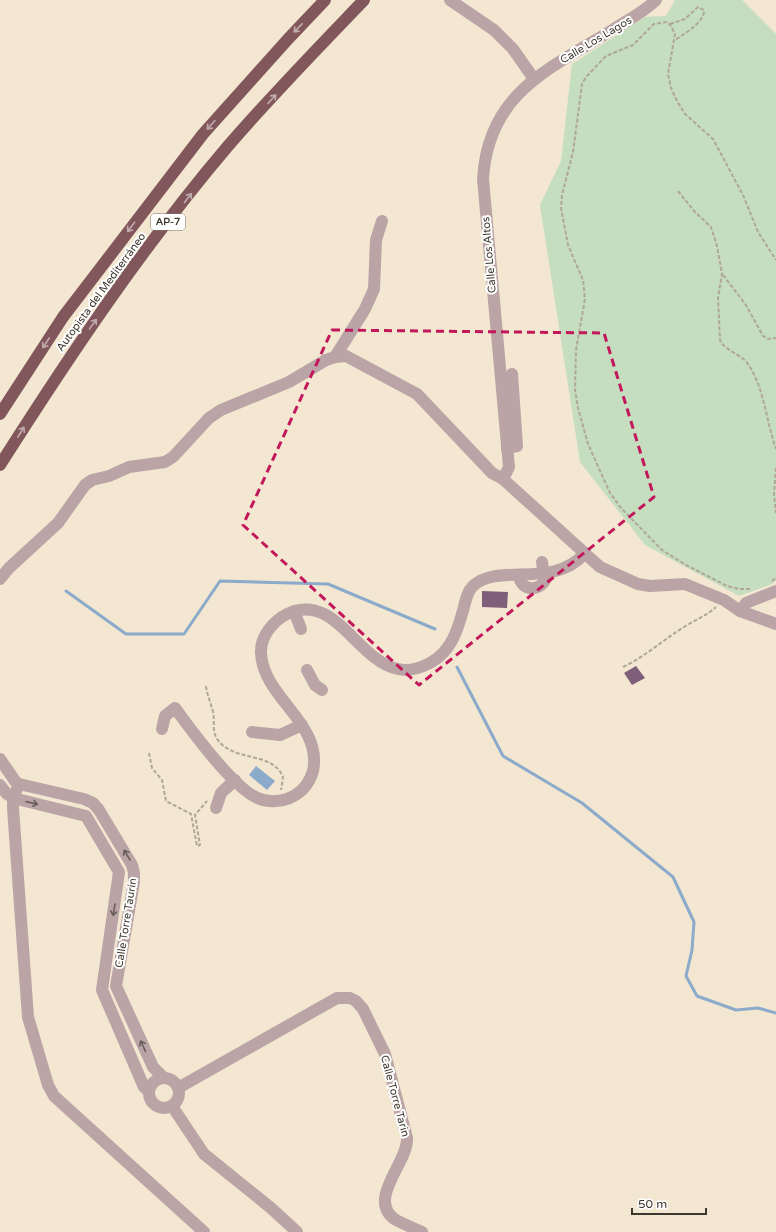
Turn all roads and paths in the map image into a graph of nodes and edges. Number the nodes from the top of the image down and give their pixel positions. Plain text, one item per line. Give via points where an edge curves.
1 (325, 0) edge
2 (364, 0) edge
3 (450, 0) edge
4 (656, 0) edge
5 (670, 24) junction
6 (675, 40) junction
7 (534, 79) junction
8 (678, 191) dead end
9 (382, 221) dead end
10 (776, 260) edge
11 (722, 274) junction
12 (776, 338) edge
13 (335, 357) junction
14 (512, 374) dead end
15 (0, 414) edge
16 (507, 448) junction
17 (776, 449) edge
18 (0, 465) edge
19 (776, 468) edge
20 (503, 479) junction
21 (776, 513) edge
22 (585, 553) junction
23 (776, 578) edge
24 (0, 579) edge
25 (772, 587) edge
26 (751, 589) dead end
27 (724, 600) junction
28 (294, 611) junction
29 (740, 611) junction
30 (776, 624) edge
31 (301, 629) dead end
32 (623, 667) dead end
33 (307, 670) dead end
34 (206, 686) dead end
35 (322, 690) dead end
36 (302, 725) junction
37 (162, 728) dead end
38 (252, 732) dead end
39 (149, 753) dead end
40 (0, 759) edge
41 (235, 780) junction
42 (19, 784) junction
43 (0, 785) edge
44 (210, 797) dead end
45 (13, 798) junction
46 (277, 802) junction
47 (216, 808) dead end
48 (164, 1078) junction
49 (178, 1088) junction
50 (149, 1091) junction
51 (172, 1106) junction
52 (204, 1232) edge
53 (297, 1232) edge
54 (422, 1232) edge

1 -> 15 highway, Autopista del Mediterráneo / AP-7 via 203,134 63,317
18 -> 2 highway, Autopista del Mediterráneo / AP-7 via 67,360 146,251 228,147
3 - 7 street via 494,30 513,49
4 - 7 street, Calle Los Lagos via 640,13
5 - 6 path
5 - 6 path via 685,20 698,7 704,10 695,25
5 - 26 path via 654,24 633,45 606,56 582,84 573,152 560,208 568,245 583,280 585,298 576,350 575,390 588,444 610,493 621,508 662,550 674,558 727,586
6 - 10 path via 668,74 671,88 685,114 713,139 743,195 758,232
7 - 16 street, Calle Los Altos via 511,100 501,114 484,157 483,179
8 - 11 path via 694,212 711,227
9 - 13 street via 376,240 374,289 365,309
11 - 12 path via 746,305 764,336 768,339
11 - 17 path via 718,298 720,340 740,355 753,374 767,411
13 - 20 street via 346,356 417,394 492,473
13 - 24 street via 289,382 221,410 209,418 173,457 165,462 129,467 92,480 85,485 58,524
14 - 16 street via 517,446
16 - 20 street, Calle Los Altos via 509,467
19 - 21 path
20 - 22 street
22 - 27 street via 600,567 638,584 685,584
22 - 28 street via 578,562 558,571 543,568 519,576 495,576 474,585 467,593 457,632 449,647 422,667 405,670 386,665 369,654 329,616 310,610
23 - 25 path
25 - 29 street via 746,603
27 - 29 street
27 - 32 path via 706,616 684,627 638,660
28 - 31 street
28 - 36 street via 280,618 269,629 261,651 266,672
29 - 30 street
33 - 35 street via 312,681
34 - 46 path via 214,713 215,735 219,742 234,753 269,763 282,773 283,785 278,793
36 - 38 street via 280,735
36 - 46 street via 315,756 311,778 291,798
37 - 41 street via 165,716 175,708 200,742
39 - 44 path via 152,768 162,780 166,801 191,814 197,846 200,846 195,814
40 - 42 street
41 - 46 street via 249,794 261,800
41 - 47 street via 221,793
42 - 45 street
48 -> 42 street, Calle Torre Taurín via 153,1067 116,986 134,882 132,865 93,803
43 - 45 street via 6,794
45 -> 50 street, Calle Torre Taurín via 86,816 119,872 102,990 144,1087
45 - 52 street via 28,1017 48,1085 54,1096
48 - 49 street via 171,1080
48 - 50 street via 157,1080
49 - 51 street via 178,1098
49 - 54 street, Calle Torre Tarin via 337,998 356,1001 363,1009 385,1054 407,1138 406,1148 385,1193 386,1208 396,1220
50 - 51 street via 154,1105 165,1108
51 - 53 street via 204,1154

